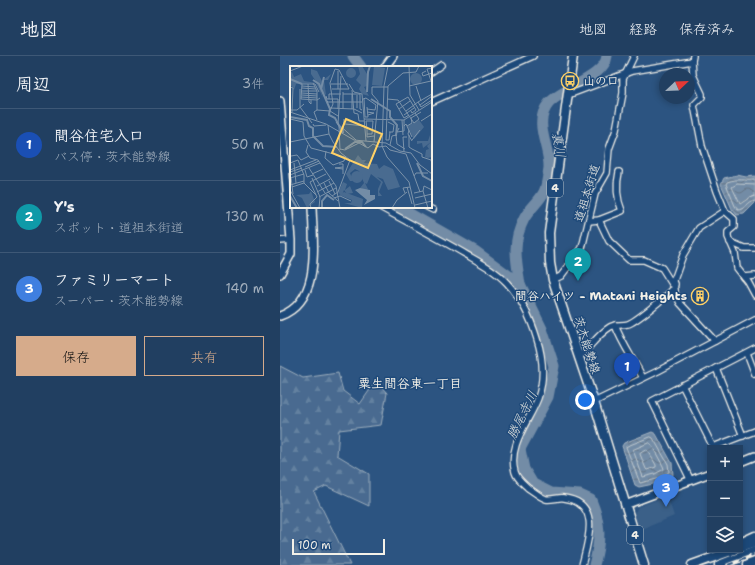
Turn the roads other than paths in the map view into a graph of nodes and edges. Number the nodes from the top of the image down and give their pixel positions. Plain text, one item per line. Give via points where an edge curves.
1 (393, 56) edge
2 (533, 56) edge
3 (573, 56) edge
4 (634, 56) edge
5 (525, 58) edge
6 (692, 58) edge
7 (442, 65) dead end
8 (386, 66) edge
9 (432, 71) edge
10 (625, 73) junction
11 (568, 95) junction
12 (280, 101) edge
13 (432, 102) edge
14 (619, 172) dead end
15 (312, 208) edge
16 (382, 208) edge
17 (429, 208) edge
18 (433, 210) dead end
19 (724, 211) junction
20 (599, 220) junction
21 (589, 221) junction
22 (291, 240) junction
23 (280, 241) edge
24 (730, 242) junction
25 (755, 248) edge
26 (280, 274) edge
27 (755, 276) edge
28 (744, 277) junction
29 (553, 280) junction
30 (675, 287) junction
31 (755, 296) edge
32 (280, 316) edge
33 (755, 320) edge
34 (615, 325) junction
35 (715, 341) junction
36 (755, 348) edge
37 (746, 353) junction
38 (579, 358) junction
39 (716, 368) junction
40 (755, 374) edge
41 (643, 378) junction
42 (682, 385) junction
43 (594, 402) junction
44 (755, 431) edge
45 (743, 436) junction
46 (755, 456) edge
47 (743, 461) edge
48 (707, 474) edge
49 (690, 480) junction
50 (625, 505) junction
51 (755, 536) edge
52 (743, 542) edge
53 (755, 543) edge
54 (743, 547) edge
55 (755, 551) edge
56 (720, 553) edge
57 (724, 553) edge
58 (715, 556) junction
59 (755, 562) edge
60 (582, 565) edge
61 (644, 565) edge
62 (692, 565) edge
63 (719, 565) edge
64 (747, 565) edge

1 - 8 street
2 - 5 street
3 - 11 main road, 茨木能勢線 / 4
4 - 10 street, 道祖本街道
5 - 13 street
6 - 10 street
6 - 19 street via 693,75 702,94 694,105 702,146
7 - 9 street
10 - 11 street
10 - 21 street, 道祖本街道 via 616,130 609,149 607,173 596,194
11 - 29 main road, 茨木能勢線 / 4 via 549,233
12 - 22 street
14 - 20 street via 616,182 622,211
15 - 32 street via 313,264 309,287 301,302 289,313
16 - 60 street via 487,267 507,282 524,306 536,334 543,372 541,390 516,445 515,471 520,481 546,499 564,498 576,502 587,511 590,521
17 - 18 street
19 - 24 street via 734,219 734,227 728,232
19 - 30 street via 699,228 683,255 674,280
20 - 21 street
20 - 30 street via 609,241 629,260 644,260 662,268
21 - 29 street, 道祖本街道 via 582,248 561,276
22 - 23 street
22 - 26 street via 291,254
24 - 25 street via 744,248
24 - 28 street via 737,268
27 - 28 street
28 - 31 street
29 - 38 main road, 茨木能勢線 / 4
30 - 34 street via 648,311 628,324
30 - 35 street via 680,303
33 - 35 street
34 - 38 street via 599,336
34 - 41 street via 620,340
35 - 41 street
36 - 37 street
37 - 39 street
37 - 40 street
38 - 43 main road, 茨木能勢線 / 4
39 - 42 street
39 - 45 street
41 - 43 street
42 - 45 street via 713,447
42 - 49 street via 652,401
43 - 50 main road, 茨木能勢線 / 4
44 - 45 street
46 - 47 street
48 - 49 street
49 - 50 street
50 - 61 main road, 茨木能勢線 / 4
51 - 52 main road
53 - 54 main road
55 - 63 main road
56 - 58 main road
57 - 58 main road
58 - 62 main road
59 - 64 main road

